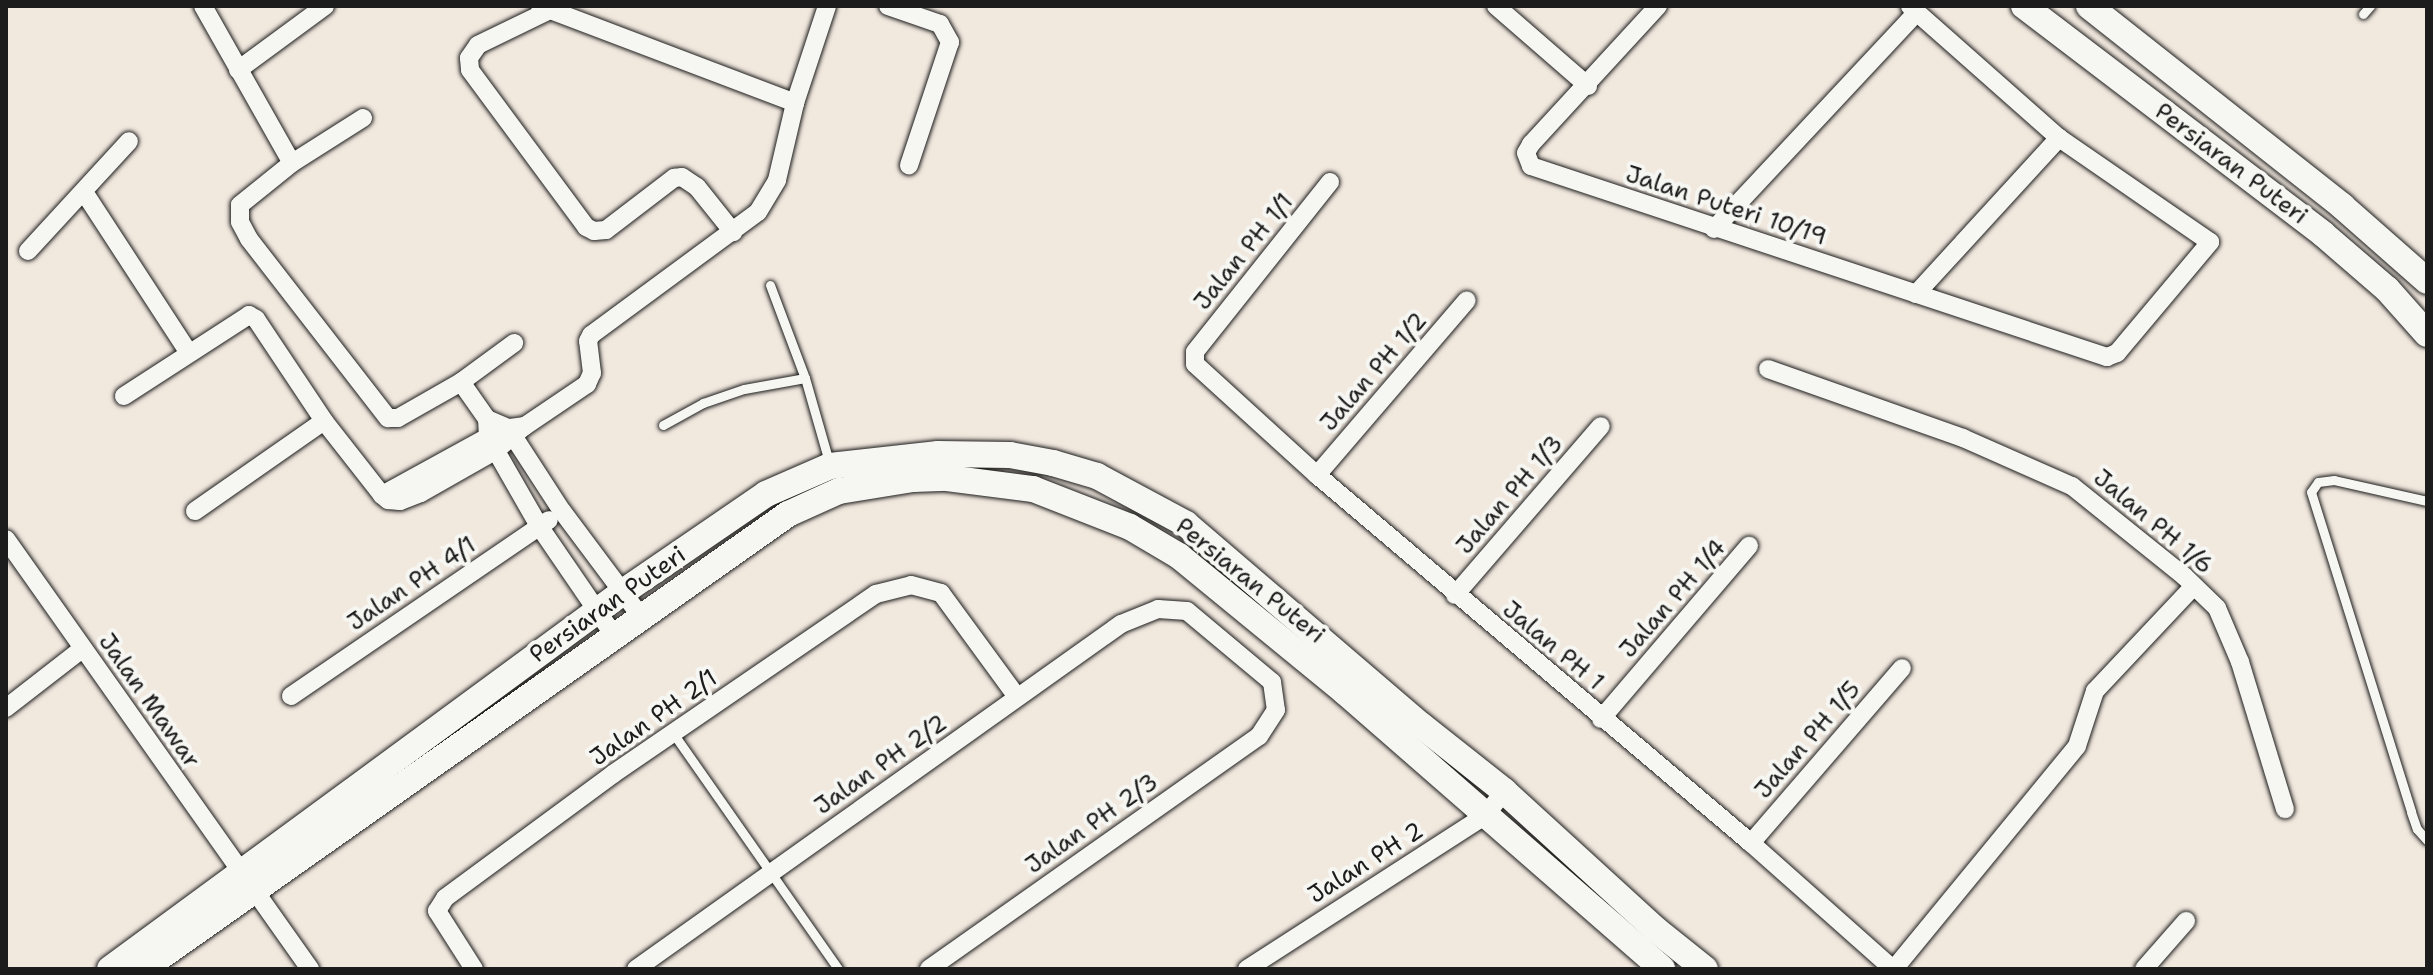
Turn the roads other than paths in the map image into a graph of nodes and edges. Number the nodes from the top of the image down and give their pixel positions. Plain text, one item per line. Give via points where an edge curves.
1 (203, 6) edge
2 (325, 6) edge
3 (827, 6) edge
4 (888, 6) edge
5 (1496, 6) edge
6 (1658, 6) edge
7 (2024, 6) edge
8 (2089, 6) edge
9 (545, 8) edge
10 (1914, 9) edge
11 (238, 70) junction
12 (1588, 86) junction
13 (795, 103) junction
14 (363, 118) dead end
15 (2059, 138) junction
16 (129, 141) dead end
17 (292, 163) junction
18 (909, 165) dead end
19 (1330, 182) dead end
20 (84, 192) junction
21 (1714, 229) junction
22 (733, 232) junction
23 (28, 251) dead end
24 (2427, 281) edge
25 (770, 285) dead end
26 (1916, 294) junction
27 (1467, 300) dead end
28 (2427, 334) edge
29 (514, 343) dead end
30 (1195, 352) joint
31 (189, 353) junction
32 (1768, 369) dead end
33 (805, 378) junction
34 (461, 382) junction
35 (124, 396) dead end
36 (324, 421) junction
37 (663, 425) dead end
38 (1601, 426) dead end
39 (516, 431) junction
40 (490, 435) junction
41 (830, 466) junction
42 (1317, 475) junction
43 (839, 491) junction
44 (2427, 501) edge
45 (195, 511) dead end
46 (562, 511) junction
47 (539, 526) junction
48 (6, 539) edge
49 (1749, 546) dead end
50 (2194, 586) junction
51 (623, 592) junction
52 (1455, 595) junction
53 (596, 612) junction
54 (642, 618) junction
55 (615, 637) junction
56 (82, 649) junction
57 (1902, 668) dead end
58 (291, 696) dead end
59 (1017, 697) junction
60 (6, 708) edge
61 (1276, 710) joint
62 (1601, 719) junction
63 (673, 733) junction
64 (1504, 791) junction
65 (2285, 809) dead end
66 (1486, 815) junction
67 (2427, 840) edge
68 (1751, 843) junction
69 (771, 872) junction
70 (248, 881) junction
71 (2186, 921) dead end
72 (1884, 966) edge
73 (110, 969) edge
74 (143, 969) edge
75 (310, 969) edge
76 (474, 969) edge
77 (636, 969) edge
78 (838, 969) edge
79 (929, 969) edge
80 (1247, 969) edge
81 (1662, 969) edge
82 (1705, 969) edge
83 (2144, 969) edge

1 - 11 street
2 - 11 street
3 - 13 street
4 - 18 street via 940,24 950,42
5 - 12 street
6 - 12 street, Jalan Puteri 10/19
7 - 28 main road, Persiaran Puteri via 2323,234 2387,289
8 - 24 main road, Persiaran Puteri via 2342,206
9 - 13 street
9 - 22 street via 478,45 469,58 470,70 586,227 606,230 682,177 697,187
10 - 15 street
10 - 21 street
11 - 17 street
12 - 21 street, Jalan Puteri 10/19 via 1531,144 1526,153 1531,166
13 - 22 street via 777,180 758,212
14 - 17 street
15 - 26 street
15 - 26 street, Jalan Puteri 10/19 via 2210,242 2117,353 2107,357
16 - 20 street
17 - 34 street via 240,205 240,222 249,239 388,418 398,418
19 - 30 street, Jalan PH 1/1
20 - 23 street
20 - 31 street
21 - 26 street, Jalan Puteri 10/19
22 - 39 street via 591,335 592,373 587,384
25 - 33 lane
27 - 42 street, Jalan PH 1/2
29 - 34 street
30 - 42 street, Jalan PH 1 via 1195,364 1204,375
31 - 35 street
31 - 36 street via 249,315
32 - 50 street, Jalan PH 1/6 via 1963,438 2072,486
33 - 37 lane via 744,389
33 - 41 lane
34 - 40 street
36 - 40 street via 388,500 412,498
36 - 45 street
38 - 52 street, Jalan PH 1/3
39 - 40 street
39 - 40 street
39 - 46 street
40 - 47 street
41 - 43 lane
41 - 51 main road, Persiaran Puteri via 766,494
41 - 64 main road, Persiaran Puteri via 938,454 1010,455 1097,476 1186,524
42 - 52 street, Jalan PH 1
43 - 54 main road, Persiaran Puteri via 788,514
43 - 66 main road, Persiaran Puteri via 947,478 1033,489 1130,527 1212,581
44 - 67 lane via 2334,480 2318,482 2311,492 2411,812
46 - 47 street, Jalan PH 4/1
46 - 51 street
47 - 53 street
47 - 58 street, Jalan PH 4/1
48 - 56 street, Jalan Mawar
49 - 62 street, Jalan PH 1/4
50 - 65 street, Jalan PH 1/6 via 2217,608 2240,662
50 - 72 street via 2095,691 2077,746
51 - 53 main road, Persiaran Puteri
51 - 54 street
52 - 62 street, Jalan PH 1
53 - 55 street
53 - 70 main road, Persiaran Puteri
54 - 55 main road, Persiaran Puteri
55 - 70 main road, Persiaran Puteri
56 - 60 street
56 - 70 street, Jalan Mawar
57 - 68 street, Jalan PH 1/5
59 - 61 street, Jalan PH 2/2 via 1121,624 1158,609 1187,611 1272,682
59 - 63 street, Jalan PH 2/1 via 941,593 911,585 876,594
59 - 69 street, Jalan PH 2/2
61 - 79 street, Jalan PH 2/3 via 1259,736
62 - 68 street, Jalan PH 1
63 - 69 lane
63 - 76 street, Jalan PH 2/1 via 445,898 437,911
64 - 66 street, Jalan PH 2
64 - 82 main road, Persiaran Puteri
66 - 80 street, Jalan PH 2
66 - 81 main road, Persiaran Puteri
68 - 72 street, Jalan PH 1
69 - 77 street, Jalan PH 2/2
69 - 78 lane
70 - 73 main road
70 - 74 main road
70 - 75 street, Jalan Mawar
71 - 83 street

